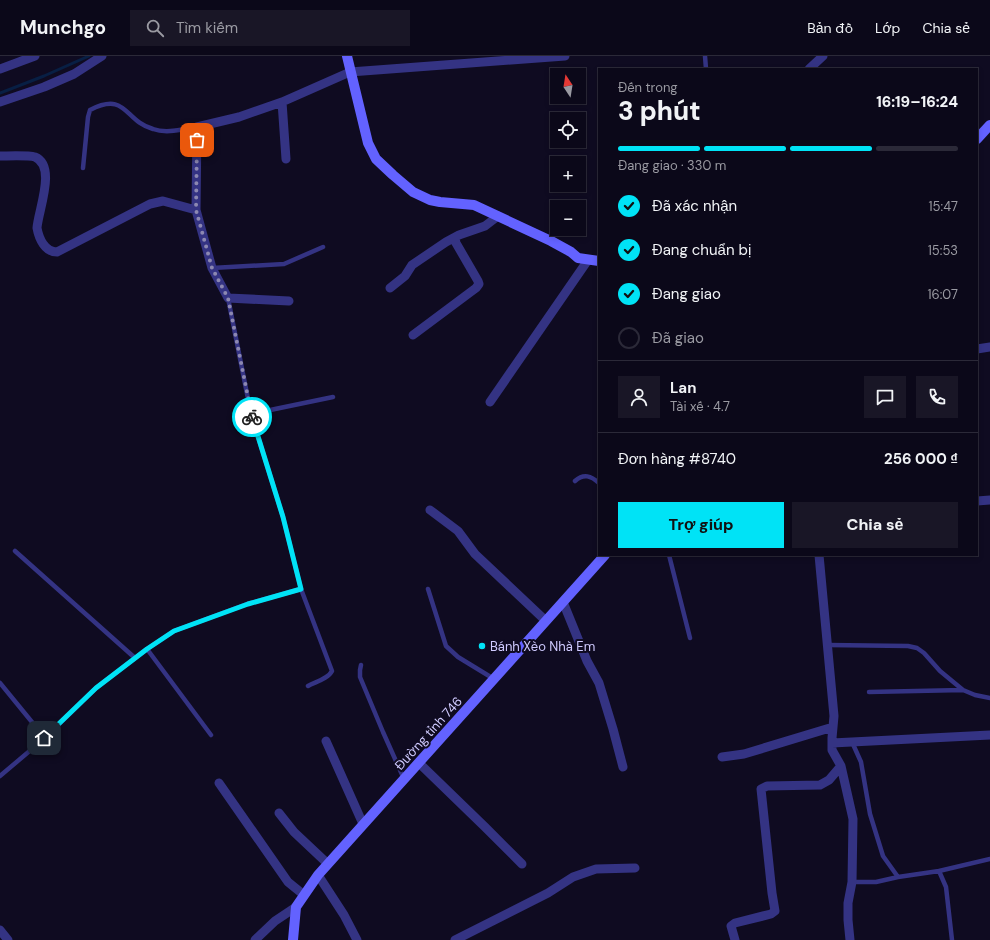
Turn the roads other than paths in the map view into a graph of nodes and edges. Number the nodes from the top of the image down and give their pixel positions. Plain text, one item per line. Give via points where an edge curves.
1 (35, 56) edge
2 (102, 56) edge
3 (347, 56) edge
4 (565, 56) edge
5 (705, 56) edge
6 (823, 56) edge
7 (531, 58) edge
8 (706, 68) edge
9 (811, 68) edge
10 (0, 69) edge
11 (350, 72) junction
12 (0, 102) edge
13 (282, 102) junction
14 (990, 125) edge
15 (197, 127) junction
16 (978, 138) edge
17 (0, 156) edge
18 (286, 159) dead end
19 (82, 168) dead end
20 (196, 210) junction
21 (498, 216) junction
22 (455, 238) junction
23 (323, 247) dead end
24 (588, 260) junction
25 (598, 261) edge
26 (212, 268) junction
27 (390, 288) dead end
28 (228, 298) junction
29 (289, 301) dead end
30 (413, 335) dead end
31 (990, 347) edge
32 (978, 349) edge
33 (333, 397) dead end
34 (490, 402) dead end
35 (252, 414) junction
36 (575, 481) dead end
37 (598, 482) edge
38 (990, 500) edge
39 (978, 501) edge
40 (430, 510) dead end
41 (15, 551) dead end
42 (604, 556) edge
43 (669, 556) edge
44 (819, 556) edge
45 (301, 589) junction
46 (428, 589) dead end
47 (563, 602) junction
48 (546, 621) junction
49 (690, 638) dead end
50 (828, 646) junction
51 (147, 649) junction
52 (135, 658) junction
53 (361, 664) dead end
54 (494, 679) junction
55 (0, 683) edge
56 (308, 686) dead end
57 (963, 690) junction
58 (869, 692) dead end
59 (990, 698) edge
60 (833, 727) junction
61 (210, 734) dead end
62 (990, 735) edge
63 (44, 738) junction
64 (326, 742) dead end
65 (852, 742) junction
66 (832, 743) junction
67 (722, 757) dead end
68 (419, 762) junction
69 (841, 766) junction
70 (623, 767) dead end
71 (0, 776) edge
72 (404, 779) junction
73 (220, 783) dead end
74 (279, 813) dead end
75 (364, 824) junction
76 (990, 859) edge
77 (328, 864) junction
78 (522, 864) dead end
79 (635, 868) dead end
80 (939, 871) junction
81 (318, 875) junction
82 (898, 877) junction
83 (852, 882) junction
84 (304, 895) junction
85 (296, 907) junction
86 (0, 930) edge
87 (8, 940) edge
88 (255, 940) edge
89 (292, 940) edge
90 (357, 940) edge
91 (455, 940) edge
92 (735, 940) edge
93 (850, 940) edge
94 (952, 940) edge

1 - 10 street
2 - 12 street via 74,74
3 - 11 main road
4 - 7 street
5 - 8 lane
6 - 9 street
7 - 11 street
11 - 13 street
11 - 21 main road via 368,142 376,159 413,192 430,200 474,205
13 - 15 street via 239,117
13 - 18 street
14 - 16 main road
15 - 19 lane via 170,131 152,129 115,103 98,106 90,110 88,117
15 - 20 street
17 - 20 street via 34,157 44,166 46,176 37,228 44,245 52,252 58,252 150,204 163,201
20 - 26 street
21 - 22 street via 484,226
21 - 24 main road via 551,241 578,258
22 - 27 street via 412,265 405,276
22 - 30 street via 478,284
23 - 26 lane via 284,264
24 - 25 main road
24 - 34 street
26 - 28 street
28 - 29 street
28 - 35 lane
31 - 32 street
33 - 35 lane
35 - 45 lane via 283,517
36 - 37 lane via 586,475
38 - 39 street
40 - 48 street via 458,531 474,554
41 - 52 lane
42 - 47 main road, Đường tỉnh 746
43 - 49 lane
44 - 50 street
45 - 51 lane via 248,604 174,631
45 - 56 lane via 332,671 327,677
46 - 54 lane via 446,646 458,657
47 - 48 main road, Đường tỉnh 746
47 - 70 street via 598,683
48 - 54 main road, Đường tỉnh 746
50 - 57 lane via 917,648
50 - 60 street
51 - 52 lane
51 - 61 lane
52 - 63 lane via 96,688
53 - 72 lane via 360,677
54 - 68 main road, Đường tỉnh 746
55 - 63 lane
57 - 58 lane
57 - 59 lane
60 - 66 street
60 - 67 street via 744,754
62 - 65 street
63 - 71 lane
64 - 75 street
65 - 66 street
65 - 82 lane via 862,762 870,814 883,856
66 - 69 street via 832,750
68 - 72 main road, Đường tỉnh 746
68 - 78 street
69 - 83 street via 853,819
69 - 92 street via 829,780 820,785 767,786 761,789 775,911 735,923 731,926
72 - 75 main road, Đường tỉnh 746
73 - 84 street via 288,882
74 - 77 street via 294,832
75 - 77 main road, Đường tỉnh 746
76 - 80 lane
77 - 81 main road, Đường tỉnh 746
79 - 91 street via 596,869 573,877 548,893
80 - 82 lane
80 - 94 lane via 946,887
81 - 84 main road, Đường tỉnh 746
81 - 90 street
82 - 83 lane via 876,882
83 - 93 street via 848,903
84 - 85 main road, Đường tỉnh 746
85 - 88 street via 275,921
85 - 89 main road, Đường tỉnh 746
86 - 87 street

